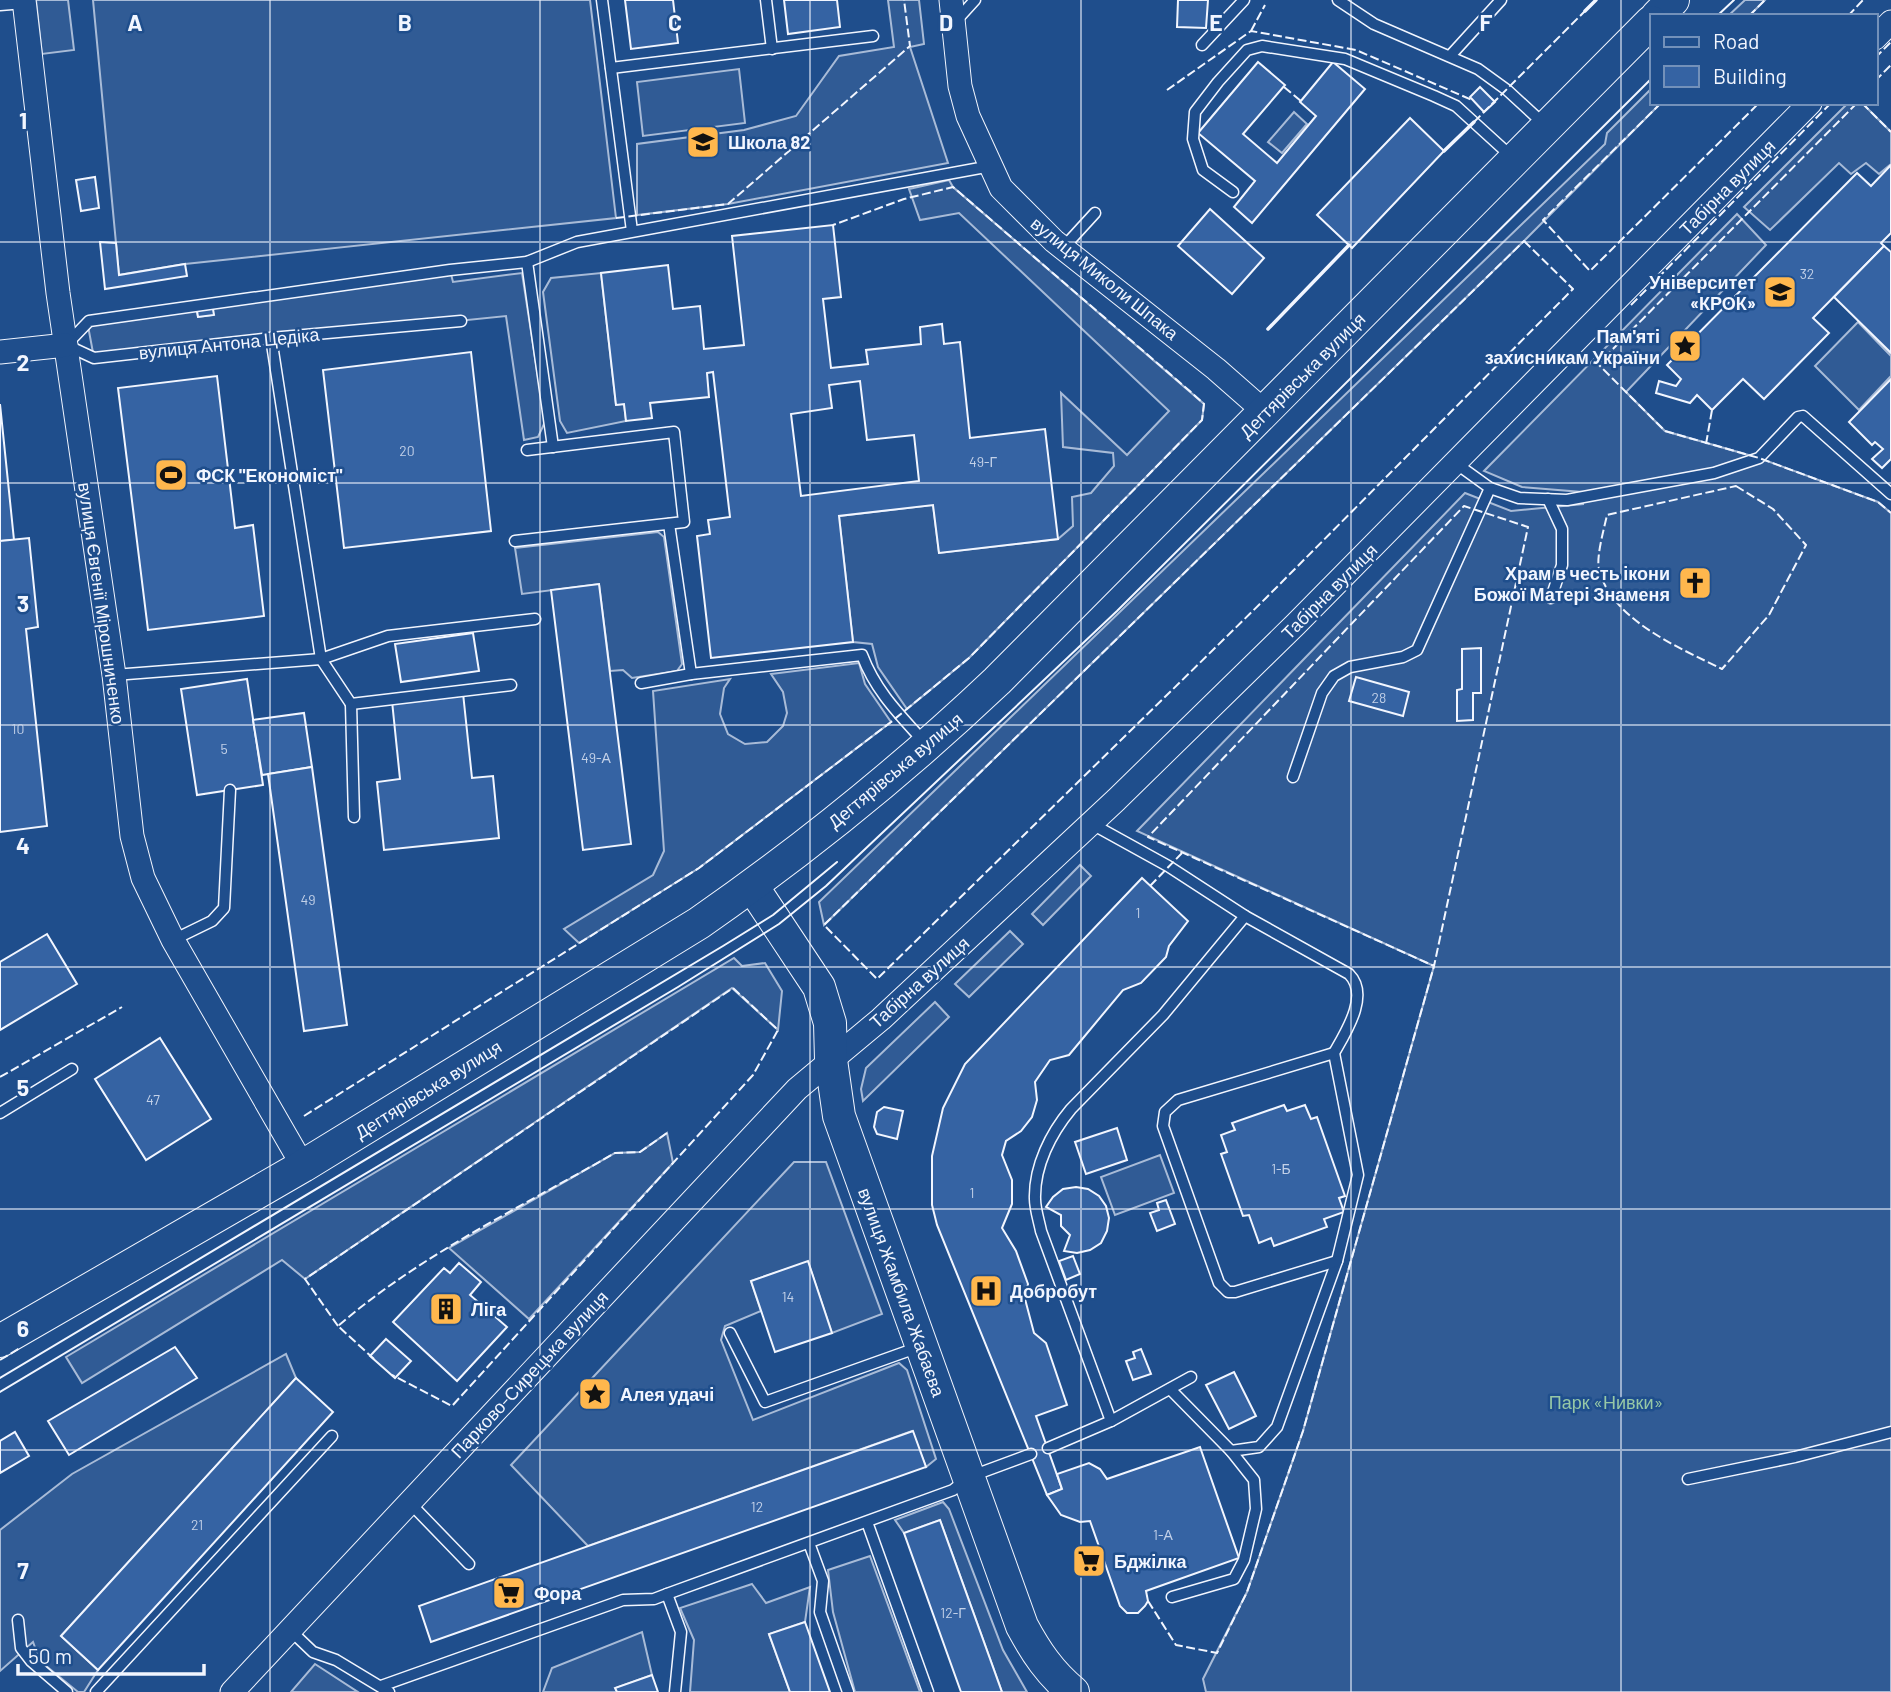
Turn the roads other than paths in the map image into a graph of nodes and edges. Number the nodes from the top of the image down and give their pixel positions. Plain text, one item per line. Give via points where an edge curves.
1 (602, 0) edge
2 (766, 0) edge
3 (951, 0) edge
4 (975, 0) edge
5 (1244, 0) edge
6 (1338, 0) edge
7 (1501, 0) edge
8 (1673, 0) edge
9 (24, 1) edge
10 (0, 5) edge
11 (1659, 14) edge
12 (1891, 22) edge
13 (1650, 23) edge
14 (953, 24) junction
15 (873, 36) dead end
16 (1877, 36) edge
17 (1202, 45) dead end
18 (772, 49) junction
19 (1450, 57) junction
20 (611, 68) junction
21 (1808, 105) edge
22 (1547, 127) junction
23 (1514, 159) junction
24 (991, 166) junction
25 (1233, 192) dead end
26 (1095, 213) dead end
27 (632, 231) junction
28 (1063, 248) junction
29 (527, 262) junction
30 (461, 321) dead end
31 (271, 338) junction
32 (66, 345) junction
33 (0, 352) edge
34 (1265, 412) junction
35 (553, 447) junction
36 (527, 450) dead end
37 (1454, 462) junction
38 (1490, 488) junction
39 (1891, 494) edge
40 (1548, 499) junction
41 (669, 524) junction
42 (515, 541) dead end
43 (1551, 598) dead end
44 (536, 620) dead end
45 (321, 659) junction
46 (691, 674) junction
47 (114, 675) junction
48 (641, 683) dead end
49 (511, 685) dead end
50 (351, 704) junction
51 (928, 746) junction
52 (1293, 777) dead end
53 (230, 790) dead end
54 (354, 817) dead end
55 (1092, 824) junction
56 (752, 886) junction
57 (1245, 916) junction
58 (173, 940) junction
59 (1334, 1053) junction
60 (831, 1060) junction
61 (72, 1069) dead end
62 (0, 1113) edge
63 (303, 1166) junction
64 (1337, 1261) junction
65 (730, 1333) dead end
66 (0, 1341) edge
67 (922, 1346) junction
68 (1191, 1377) dead end
69 (1170, 1389) junction
70 (1111, 1421) junction
71 (1891, 1432) edge
72 (332, 1436) dead end
73 (1048, 1448) dead end
74 (1231, 1451) junction
75 (1031, 1454) dead end
76 (969, 1477) junction
77 (1688, 1479) dead end
78 (409, 1502) junction
79 (867, 1522) junction
80 (809, 1543) junction
81 (469, 1564) dead end
82 (667, 1594) junction
83 (1172, 1597) dead end
84 (18, 1620) dead end
85 (290, 1630) junction
86 (385, 1689) edge
87 (67, 1692) edge
88 (96, 1692) edge
89 (232, 1692) edge
90 (676, 1692) edge
91 (848, 1692) edge
92 (928, 1692) edge
93 (1073, 1692) edge

1 - 20 lane
2 - 18 lane
3 - 14 street, вулиця Миколи Шпака
4 - 14 lane
5 - 17 lane
6 - 19 lane via 1374,24
7 - 19 lane
8 - 11 main road
9 - 10 lane
9 - 32 street, вулиця Євгенії Мірошниченко
12 - 16 street
13 - 22 main road, Дегтярівська вулиця
14 - 24 street, вулиця Миколи Шпака via 968,116
15 - 18 lane
18 - 20 lane
19 - 22 lane via 1488,76
20 - 27 lane
21 - 37 street, Табірна вулиця
22 - 23 main road, Дегтярівська вулиця
23 - 25 lane via 1456,106 1434,96 1345,59 1262,46 1247,50 1195,111 1193,139 1203,170
23 - 34 main road, Дегтярівська вулиця
24 - 27 lane
24 - 28 street, вулиця Миколи Шпака via 1001,188
26 - 28 lane
27 - 29 lane via 577,242
28 - 34 street, вулиця Миколи Шпака
29 - 32 lane via 89,321
29 - 35 lane
30 - 31 lane, вулиця Антона Цедіка
31 - 32 lane, вулиця Антона Цедіка via 94,358
31 - 45 lane
32 - 33 street, вулиця Антона Цедіка
32 - 47 street, вулиця Євгенії Мірошниченко
34 - 51 main road, Дегтярівська вулиця
35 - 36 lane
35 - 41 lane via 674,432 684,522
37 - 38 lane
37 - 55 street, Табірна вулиця
38 - 40 lane via 1519,498
38 - 52 lane via 1417,650 1350,667 1334,676 1322,693
39 - 40 lane via 1803,416 1759,458 1714,473 1591,497
40 - 43 lane via 1562,529 1562,565
41 - 42 lane
41 - 46 lane
44 - 45 lane via 387,636
45 - 47 lane
45 - 50 lane
46 - 48 lane
46 - 51 lane via 862,655 871,679
47 - 58 street, вулиця Євгенії Мірошниченко via 132,836 144,878
49 - 50 lane
50 - 54 lane
51 - 56 main road, Дегтярівська вулиця
53 - 58 lane via 224,908 212,921
55 - 57 lane
55 - 60 street, Табірна вулиця
56 - 60 main road, вулиця Жамбила Жабаєва via 819,986 830,1023
56 - 63 main road, Дегтярівська вулиця
57 - 59 lane via 1356,981 1358,996
57 - 70 lane via 1163,1015 1071,1108 1041,1161 1035,1198 1041,1231
58 - 63 street, вулиця Євгенії Мірошниченко
59 - 64 lane via 1358,1175
59 - 64 lane via 1178,1100 1165,1112 1163,1126 1223,1289 1235,1292
60 - 67 main road, вулиця Жамбила Жабаєва via 839,1116
60 - 78 street, Парково-Сирецька вулиця via 797,1089
61 - 62 lane
63 - 66 main road, Дегтярівська вулиця
64 - 74 lane via 1277,1427 1259,1447
65 - 67 lane via 765,1402
67 - 76 main road, вулиця Жамбила Жабаєва
68 - 69 lane
69 - 70 lane
69 - 74 lane
70 - 73 lane
71 - 77 lane
72 - 88 lane
74 - 83 lane via 1254,1479 1256,1508 1244,1560 1234,1579
75 - 76 lane
76 - 79 lane via 953,1490
76 - 93 main road, вулиця Жамбила Жабаєва via 1022,1626 1039,1658
78 - 81 lane
78 - 85 street, Парково-Сирецька вулиця
79 - 80 lane
79 - 92 lane
80 - 82 lane
80 - 91 lane via 823,1581 821,1612
82 - 86 lane via 623,1600
82 - 90 lane via 681,1632
84 - 87 lane via 21,1648
85 - 86 lane via 313,1652
85 - 89 street, Парково-Сирецька вулиця

